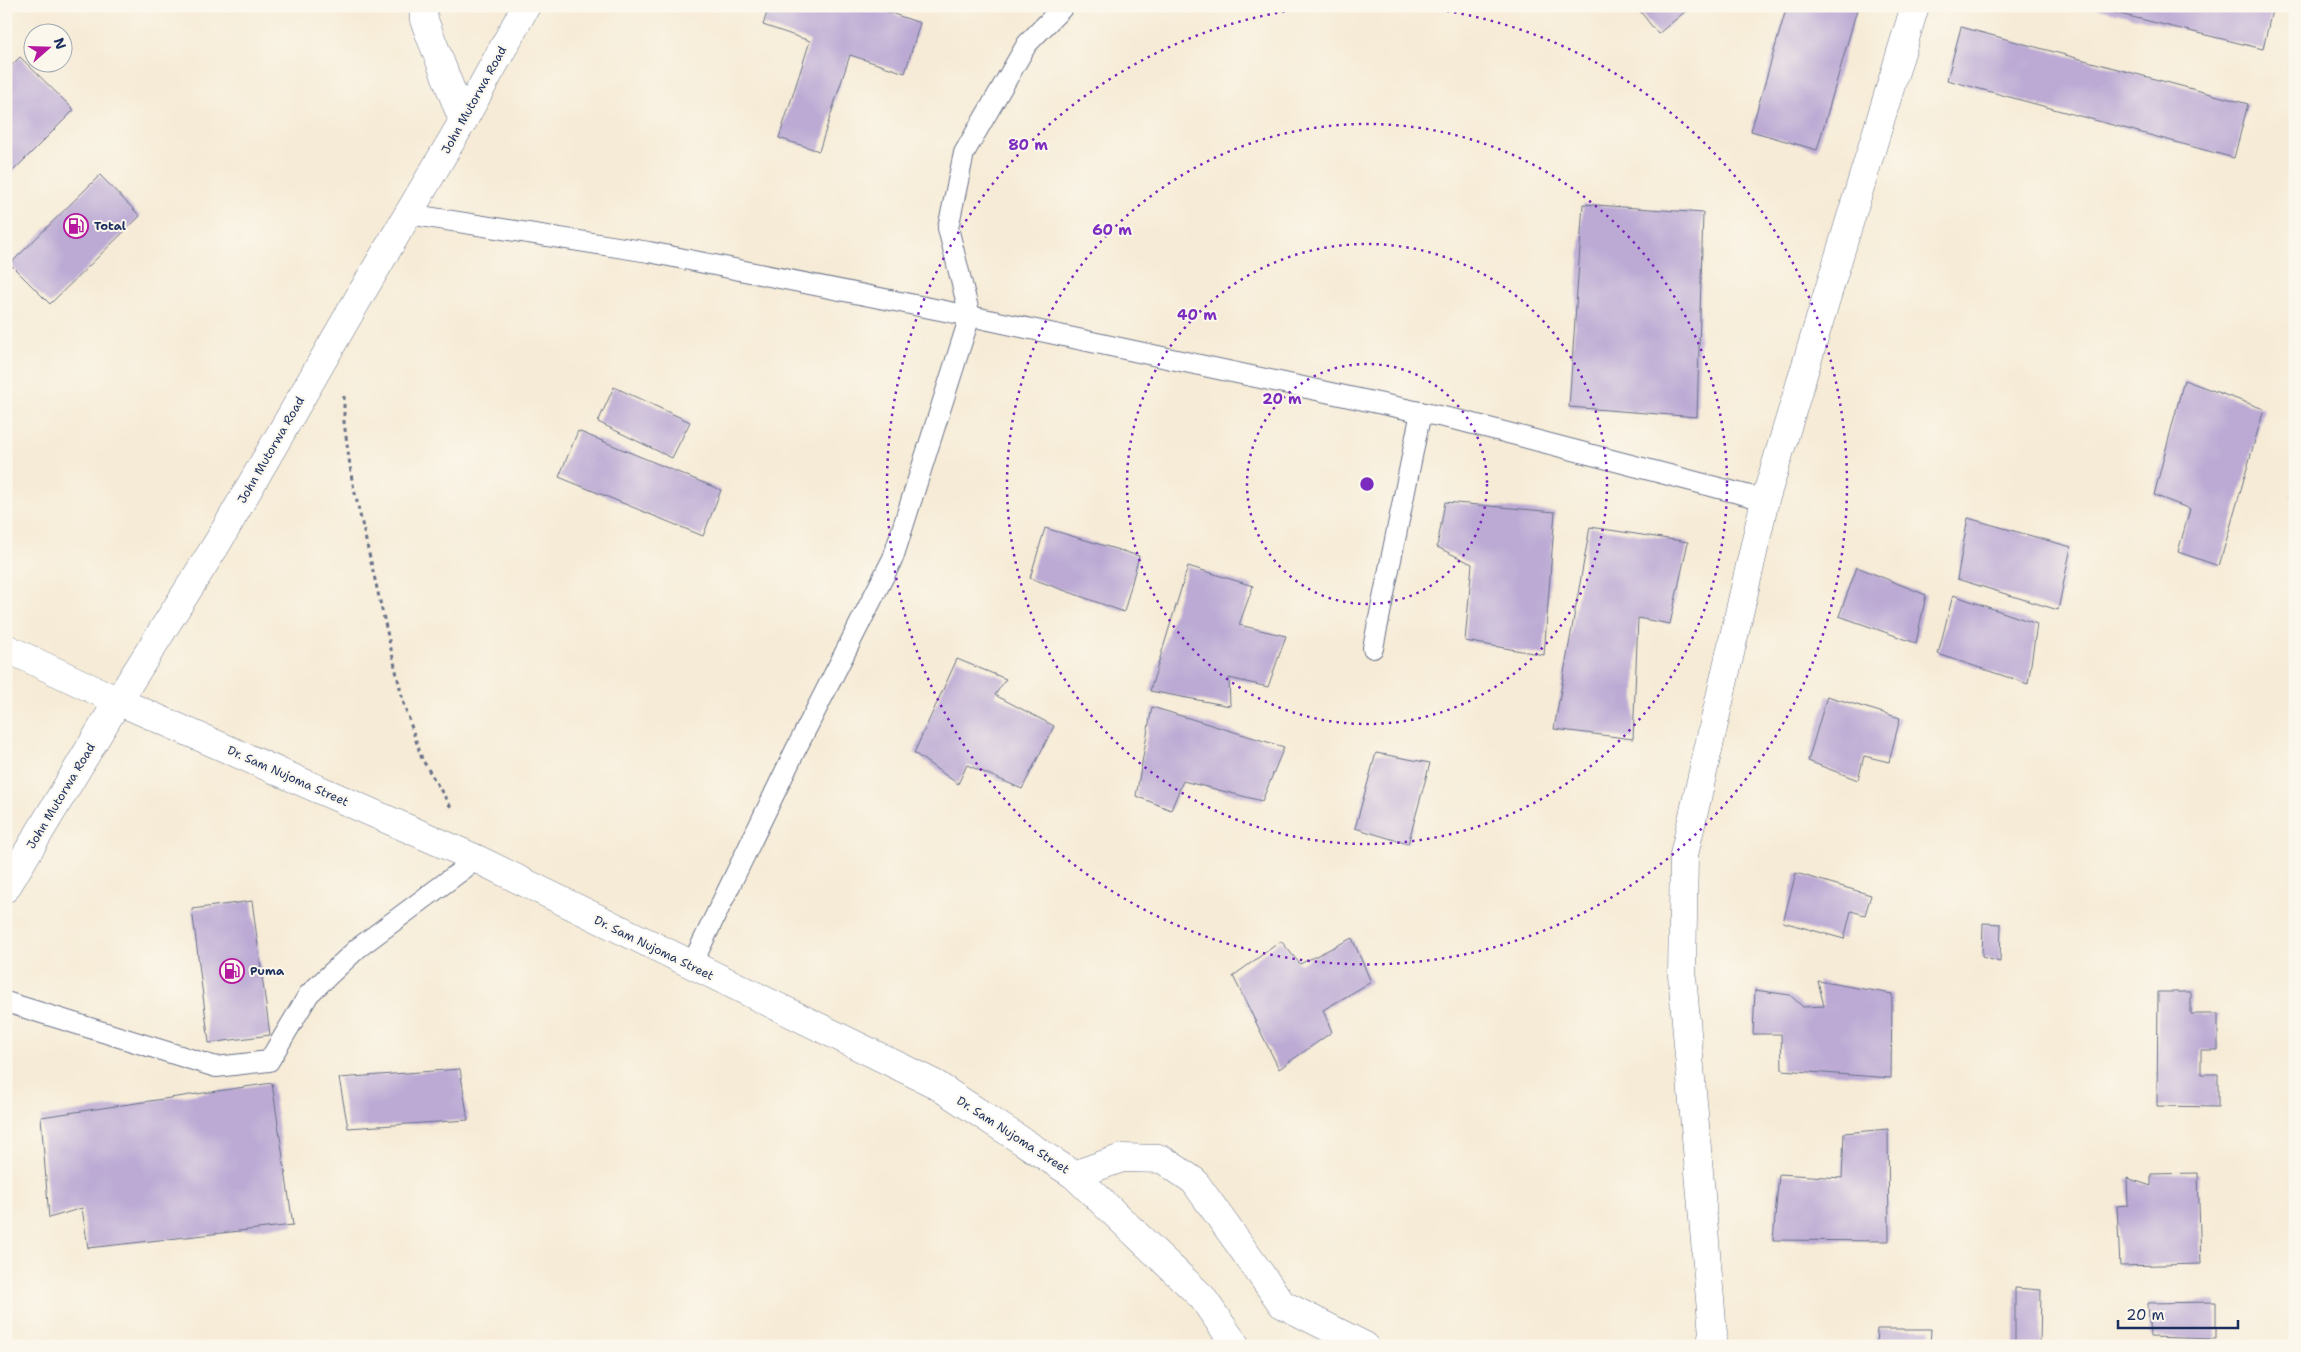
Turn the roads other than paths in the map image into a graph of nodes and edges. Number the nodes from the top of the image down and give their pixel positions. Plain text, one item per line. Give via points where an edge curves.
1 (423, 6) edge
2 (526, 6) edge
3 (1064, 6) edge
4 (1915, 6) edge
5 (463, 121) junction
6 (408, 214) junction
7 (970, 316) junction
8 (1420, 412) junction
9 (1765, 500) junction
10 (6, 648) edge
11 (1373, 648) dead end
12 (118, 701) junction
13 (478, 860) junction
14 (6, 888) edge
15 (691, 966) junction
16 (6, 1002) edge
17 (1074, 1175) junction
18 (1236, 1346) edge
19 (1365, 1346) edge
20 (1710, 1346) edge

1 - 5 street via 424,20
2 - 5 street, John Mutorwa Road
3 - 7 lane via 1027,44 964,153 948,228
4 - 9 street
5 - 6 street, John Mutorwa Road
6 - 7 lane via 649,252
6 - 12 street, John Mutorwa Road via 218,542
7 - 8 lane
7 - 15 lane via 893,558 799,742
8 - 9 lane
8 - 11 lane
9 - 20 street via 1684,855 1682,975 1713,1334
10 - 12 street, Dr. Sam Nujoma Street
12 - 13 street, Dr. Sam Nujoma Street
12 - 14 street, John Mutorwa Road
13 - 15 street, Dr. Sam Nujoma Street
13 - 16 lane via 358,948 309,994 269,1061 216,1067
15 - 17 street, Dr. Sam Nujoma Street via 934,1084
17 - 18 street, Dr. Sam Nujoma Street via 1202,1297
17 - 19 street via 1122,1158 1162,1159 1194,1181 1282,1304

